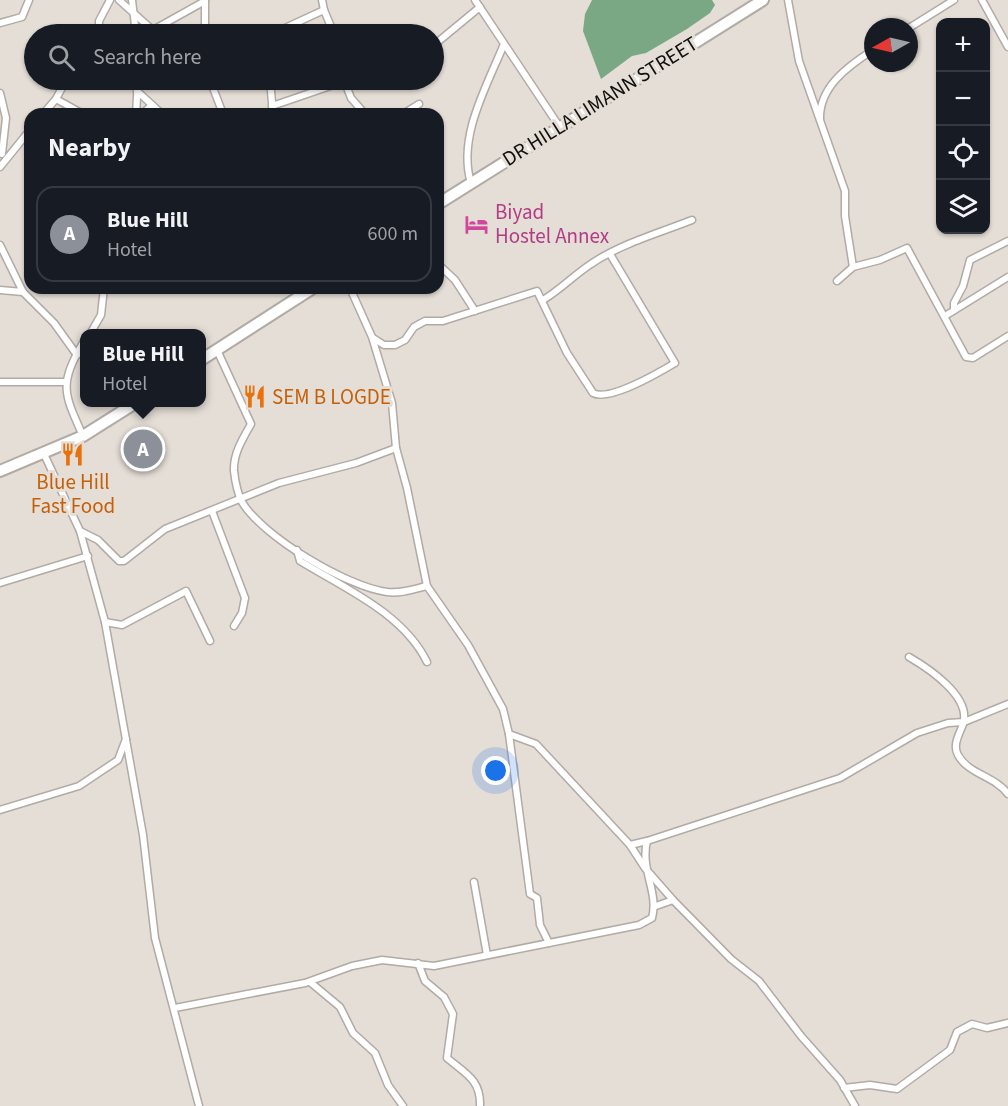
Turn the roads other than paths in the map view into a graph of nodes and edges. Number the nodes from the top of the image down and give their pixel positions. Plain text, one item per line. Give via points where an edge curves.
1 (29, 0) edge
2 (110, 0) edge
3 (118, 0) edge
4 (132, 0) edge
5 (205, 0) edge
6 (322, 0) edge
7 (475, 0) edge
8 (763, 0) edge
9 (788, 0) edge
10 (954, 0) edge
11 (982, 0) edge
12 (480, 8) junction
13 (324, 10) junction
14 (133, 13) junction
15 (918, 22) edge
16 (0, 23) edge
17 (99, 24) edge
18 (135, 24) edge
19 (145, 24) edge
20 (168, 24) edge
21 (205, 24) edge
22 (294, 24) edge
23 (330, 24) edge
24 (444, 37) edge
25 (504, 44) junction
26 (1008, 47) edge
27 (864, 57) edge
28 (61, 90) edge
29 (214, 90) edge
30 (271, 90) edge
31 (317, 90) edge
32 (349, 90) edge
33 (137, 91) joint
34 (0, 93) edge
35 (56, 99) junction
36 (419, 104) dead end
37 (152, 105) junction
38 (272, 106) joint
39 (48, 108) edge
40 (72, 108) edge
41 (136, 108) edge
42 (149, 108) edge
43 (155, 108) edge
44 (221, 108) edge
45 (359, 108) edge
46 (413, 108) edge
47 (820, 120) junction
48 (559, 126) junction
49 (24, 137) edge
50 (11, 153) junction
51 (1, 154) edge
52 (0, 166) edge
53 (471, 183) junction
54 (444, 200) edge
55 (692, 220) dead end
56 (1008, 241) edge
57 (0, 245) edge
58 (610, 254) junction
59 (853, 267) junction
60 (444, 270) edge
61 (1008, 277) edge
62 (837, 281) dead end
63 (0, 290) edge
64 (23, 292) joint
65 (25, 294) edge
66 (103, 294) edge
67 (304, 294) edge
68 (353, 294) edge
69 (543, 300) junction
70 (954, 310) junction
71 (475, 311) junction
72 (945, 316) junction
73 (92, 329) edge
74 (1008, 336) edge
75 (372, 337) junction
76 (80, 349) edge
77 (217, 350) junction
78 (77, 355) junction
79 (206, 357) edge
80 (0, 382) edge
81 (66, 382) junction
82 (128, 407) edge
83 (83, 436) junction
84 (396, 448) junction
85 (44, 454) junction
86 (0, 471) edge
87 (242, 501) junction
88 (212, 511) junction
89 (80, 531) junction
90 (297, 549) junction
91 (88, 556) junction
92 (0, 583) edge
93 (427, 586) junction
94 (105, 622) junction
95 (234, 626) dead end
96 (210, 640) dead end
97 (909, 657) dead end
98 (427, 662) dead end
99 (1008, 704) edge
100 (964, 722) junction
101 (509, 734) junction
102 (126, 738) junction
103 (1008, 794) edge
104 (0, 810) edge
105 (647, 841) junction
106 (630, 845) junction
107 (645, 868) junction
108 (474, 882) dead end
109 (673, 900) junction
110 (656, 906) junction
111 (549, 943) junction
112 (487, 955) junction
113 (418, 963) junction
114 (310, 982) junction
115 (174, 1008) junction
116 (1008, 1023) edge
117 (844, 1088) junction
118 (199, 1106) edge
119 (403, 1106) edge
120 (480, 1106) edge
121 (855, 1106) edge

1 - 16 street via 22,17
2 - 17 street
3 - 14 street
4 - 14 street
5 - 20 street
5 - 21 street
6 - 13 street
7 - 12 street
8 - 48 highway, DR HILLA LIMANN STREET
9 - 47 street via 799,61
10 - 15 street
11 - 26 street
12 - 24 street
12 - 25 street
13 - 22 street
13 - 23 street
14 - 18 street
14 - 19 street
25 - 48 street
25 - 53 street via 476,110 466,162
27 - 47 street via 833,82 820,107
28 - 35 street
29 - 44 street
30 - 38 street
31 - 38 street
32 - 45 street
33 - 37 street
33 - 41 street
34 - 51 street via 6,118
35 - 39 street
35 - 40 street
36 - 46 street
37 - 42 street
37 - 43 street
47 - 59 street via 845,191
48 - 53 highway, DR HILLA LIMANN STREET
49 - 50 street
50 - 51 street
50 - 52 street
53 - 54 highway, DR HILLA LIMANN STREET
55 - 58 street
56 - 70 street via 969,260
57 - 64 street
58 - 69 street via 590,264
58 - 69 street via 675,363 619,391 597,395 567,353
59 - 62 street
59 - 72 street via 907,248
60 - 71 street
61 - 70 street
63 - 64 street
65 - 78 street via 54,323
66 - 73 street via 101,315
67 - 77 highway
68 - 75 street
69 - 71 street via 534,291
70 - 72 street
71 - 75 street via 443,321 425,321 395,345 384,345
72 - 74 street via 966,357 973,358
75 - 84 street via 392,403
76 - 78 street
77 - 79 highway
77 - 87 street via 251,424 239,446 234,469
78 - 81 street
80 - 81 street
81 - 83 street via 71,410
82 - 83 highway
83 - 85 highway
84 - 87 street via 279,483
84 - 93 street
85 - 86 highway
85 - 89 street
87 - 88 street
87 - 90 street via 259,522
88 - 89 street via 165,529 124,561
88 - 95 street via 245,598
89 - 91 street
90 - 93 street via 329,572 366,587 406,592
90 - 98 street via 300,561 385,613 420,647
91 - 92 street
91 - 94 street
93 - 101 street via 468,645 502,709
94 - 96 street via 122,625 133,621 186,591
94 - 102 street
97 - 100 street via 931,669 959,699
99 - 100 street
100 - 103 street via 956,747 958,757 1000,784
100 - 105 street via 917,733 840,778
101 - 106 street via 536,744
101 - 111 street via 530,894 537,898 540,925
102 - 104 street via 118,760 79,786
102 - 115 street via 155,938
105 - 106 street
105 - 107 street
106 - 107 street
107 - 109 street
107 - 110 street
108 - 112 street
109 - 110 street
109 - 117 street via 731,959 759,981
110 - 111 street via 652,918 639,925
111 - 112 street
112 - 113 street via 434,966
113 - 114 street via 382,960 352,966
113 - 120 street via 425,981 450,1005 453,1014 447,1058 477,1084 481,1091
114 - 115 street
114 - 119 street via 340,1007 353,1033 375,1053 388,1085
115 - 118 street
116 - 117 street via 987,1028 972,1024 957,1032 950,1050 897,1089 870,1085
117 - 121 street

